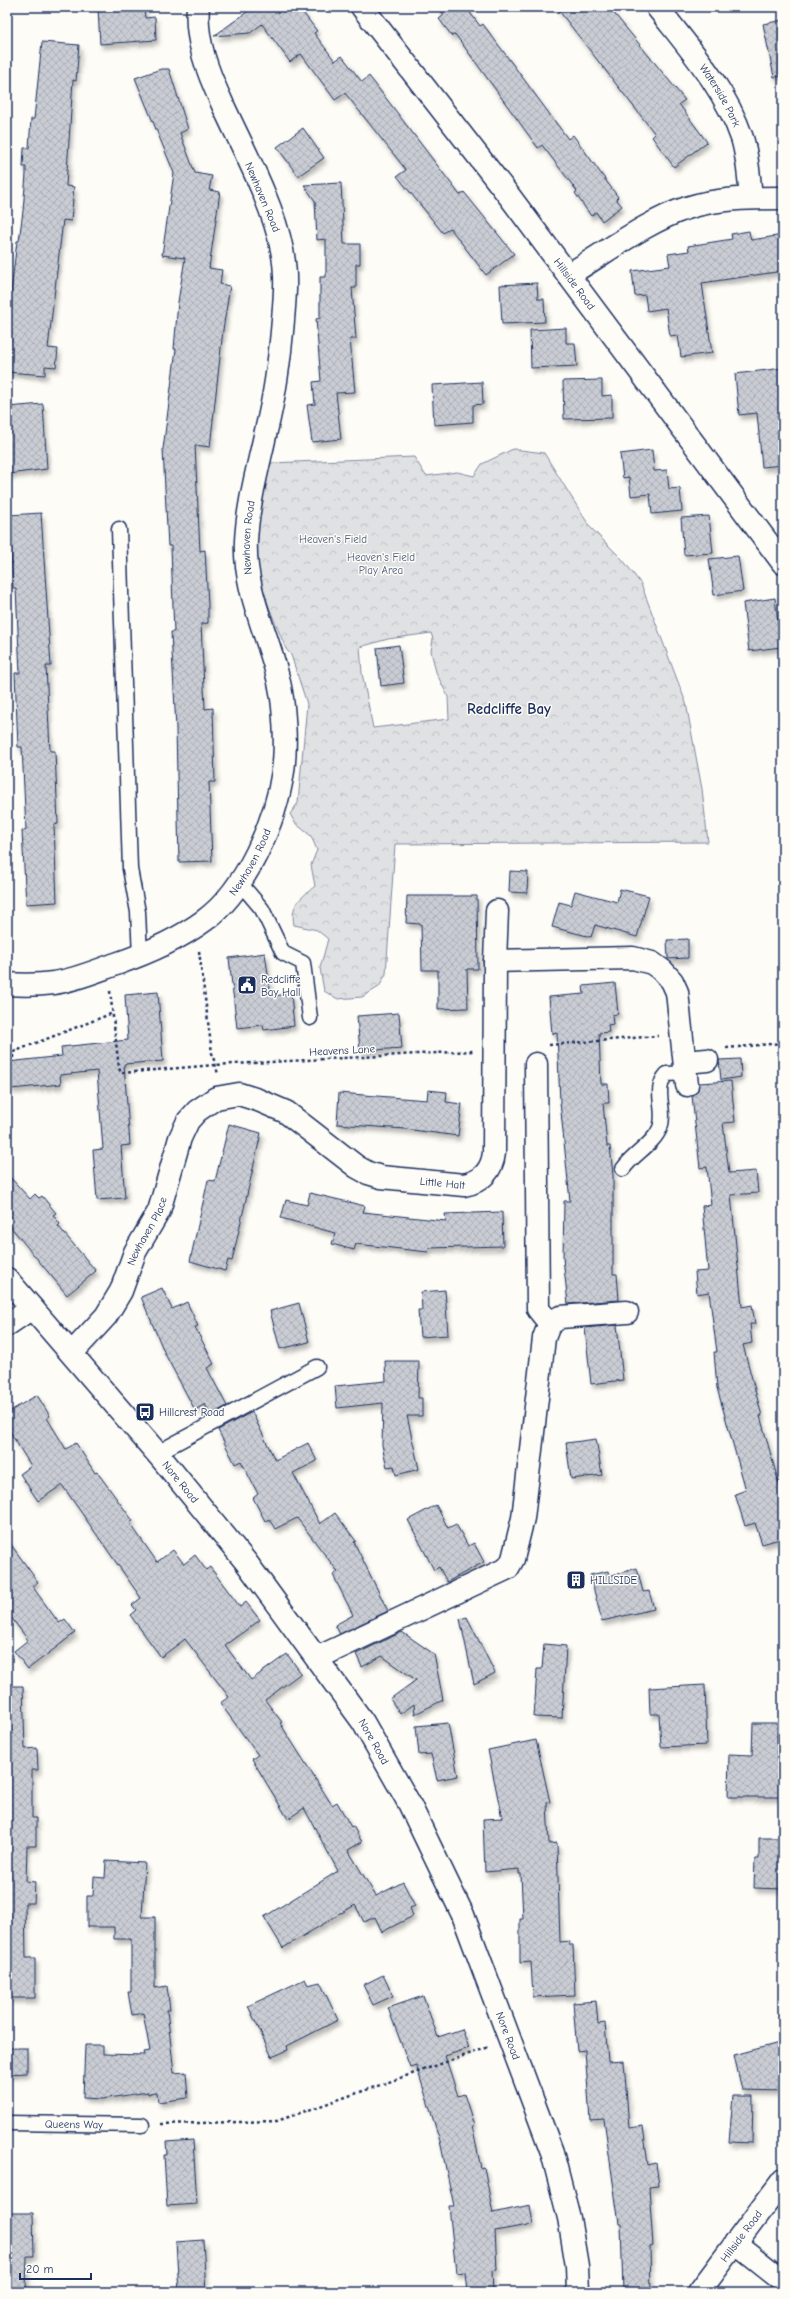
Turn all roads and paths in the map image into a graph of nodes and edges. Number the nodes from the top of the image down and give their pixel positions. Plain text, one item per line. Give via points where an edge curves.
1 (198, 7) edge
2 (362, 7) edge
3 (657, 7) edge
4 (751, 198) junction
5 (783, 198) edge
6 (568, 275) junction
7 (119, 529) dead end
8 (783, 563) edge
9 (240, 883) junction
10 (497, 911) dead end
11 (198, 924) junction
12 (140, 956) junction
13 (495, 960) junction
14 (108, 967) junction
15 (7, 984) edge
16 (113, 1013) junction
17 (310, 1018) dead end
18 (663, 1036) dead end
19 (783, 1043) edge
20 (748, 1046) dead end
21 (470, 1052) dead end
22 (539, 1055) joint
23 (13, 1058) dead end
24 (707, 1060) dead end
25 (215, 1064) junction
26 (686, 1073) junction
27 (207, 1103) joint
28 (623, 1169) dead end
29 (7, 1279) edge
30 (32, 1308) junction
31 (627, 1312) dead end
32 (550, 1324) junction
33 (7, 1326) edge
34 (72, 1353) junction
35 (317, 1367) dead end
36 (157, 1453) junction
37 (317, 1658) junction
38 (510, 2040) junction
39 (7, 2123) edge
40 (142, 2125) joint
41 (783, 2180) edge
42 (734, 2243) junction
43 (783, 2281) edge
44 (578, 2292) edge
45 (698, 2292) edge

1 - 9 street, Newhaven Road via 198,34 211,79 273,216 285,271 282,332 276,380 252,487 245,553 252,596 281,692 284,758 282,780 267,827
2 - 6 street, Hillside Road
3 - 4 street, Waterside Park via 709,72 734,119 742,138
4 - 5 street
4 - 6 street via 720,201 676,212
6 - 8 street, Hillside Road
7 - 12 lane via 130,869 138,912
9 - 11 street, Newhaven Road via 224,902
9 - 17 lane via 262,909 283,953 303,963
10 - 13 street, Little Halt
11 - 12 street, Newhaven Road via 170,943
11 - 25 path via 206,1011
12 - 14 street, Newhaven Road
13 - 26 street via 633,958 652,963 669,976 677,992
13 - 27 street, Little Halt via 494,1153 493,1162 486,1174 472,1184 381,1177 357,1167 276,1107 239,1094 224,1096
14 - 15 street, Newhaven Road via 55,983
14 - 16 path
16 - 23 path via 13,1052
16 - 25 path, Heavens Lane via 121,1073
18 - 22 path
19 - 20 path
21 - 25 path, Heavens Lane
22 - 32 street via 538,1309
24 - 26 street
26 - 28 lane via 667,1074 663,1078 660,1087 661,1126 656,1135
27 - 34 street, Newhaven Place via 197,1111 184,1129 159,1211 135,1252 120,1294 103,1320
29 - 30 street, Nore Road
30 - 33 street
30 - 34 street, Nore Road
31 - 32 street via 560,1317
32 - 37 street via 544,1338 523,1518 513,1559 508,1568
34 - 36 street, Nore Road
35 - 36 lane
36 - 37 street, Nore Road via 246,1562
37 - 38 street, Nore Road via 363,1722 409,1803 463,1915
38 - 40 path via 277,2121
38 - 44 street, Nore Road via 552,2152 569,2218 577,2266
39 - 40 lane, Queens Way
41 - 42 street, Hillside Road
42 - 43 street
42 - 45 street, Hillside Road

